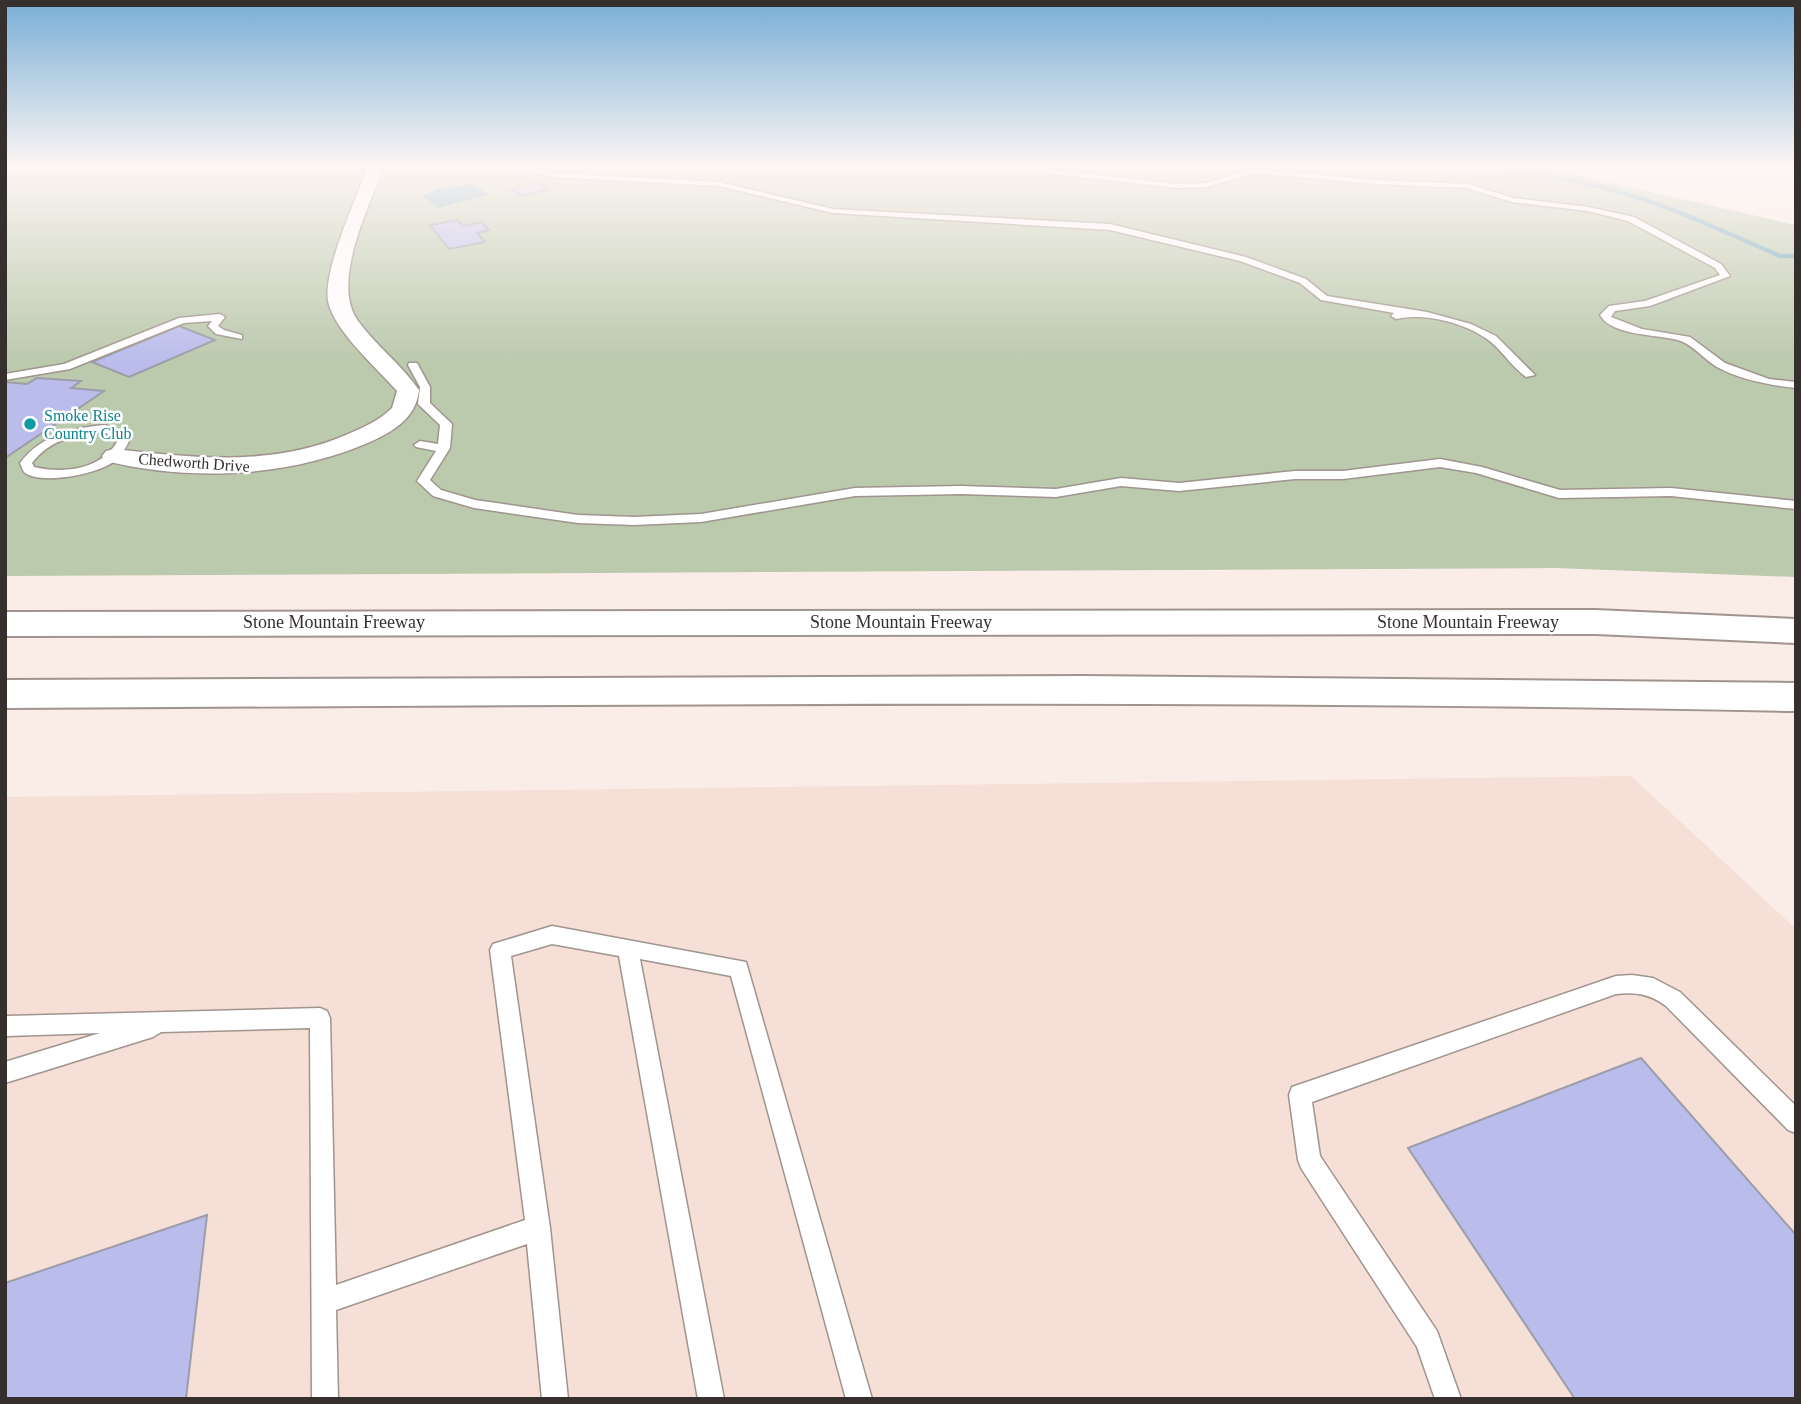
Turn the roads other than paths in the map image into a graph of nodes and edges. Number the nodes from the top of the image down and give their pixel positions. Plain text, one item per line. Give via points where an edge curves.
1 (353, 232) edge
2 (1125, 232) edge
3 (1652, 232) edge
4 (1403, 312) junction
5 (1391, 320) dead end
6 (238, 337) dead end
7 (413, 365) dead end
8 (1530, 375) dead end
9 (5, 377) edge
10 (1796, 385) edge
11 (420, 444) dead end
12 (444, 448) junction
13 (114, 456) junction
14 (1796, 505) edge
15 (5, 624) edge
16 (1796, 631) edge
17 (5, 694) edge
18 (1796, 697) edge
19 (628, 949) junction
20 (173, 1021) junction
21 (7, 1026) edge
22 (5, 1073) edge
23 (1796, 1122) edge
24 (538, 1228) junction
25 (324, 1302) junction
26 (325, 1399) edge
27 (555, 1399) edge
28 (711, 1399) edge
29 (859, 1399) edge
30 (1448, 1399) edge

1 - 13 street, Chedworth Drive via 337,300 345,317 408,390 408,401 395,421 309,458 277,465 231,467
2 - 4 lane via 1254,262 1303,281 1324,298
3 - 10 lane via 1708,260 1725,276 1647,304 1612,308 1607,319 1640,332 1686,339 1721,365 1767,382
4 - 5 lane
4 - 8 lane via 1486,334 1517,368
6 - 9 lane via 216,330 213,326 220,317 183,320 66,367
7 - 12 lane via 425,387 424,404 446,424
11 - 12 lane
12 - 14 lane via 423,481 437,493 474,504 598,521 677,520 855,492 1056,493 1121,482 1179,487 1440,463 1559,494 1671,492
13 - 13 lane via 125,437 105,428 89,429 63,435 33,451 26,463 29,470 46,475 72,473
15 - 16 highway, Stone Mountain Freeway via 1596,622
17 - 18 highway via 1096,689
19 - 24 lane via 552,935 500,950
19 - 28 lane
19 - 29 lane via 739,968
20 - 21 lane
20 - 22 lane
20 - 25 lane via 320,1018
23 - 30 lane via 1673,999 1637,982 1616,985 1300,1095 1309,1160 1428,1340
24 - 25 lane
24 - 27 lane
25 - 26 lane

